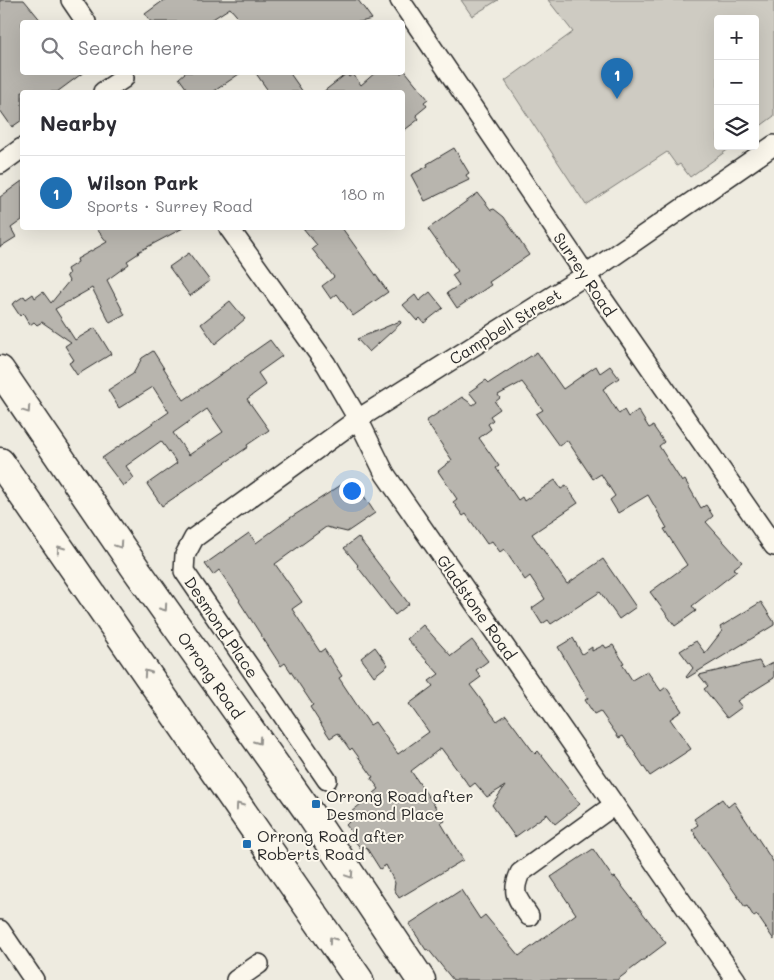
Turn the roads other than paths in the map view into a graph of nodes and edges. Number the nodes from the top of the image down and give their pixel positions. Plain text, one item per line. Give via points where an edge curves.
1 (71, 0) edge
2 (400, 0) edge
3 (85, 20) edge
4 (126, 81) edge
5 (107, 90) edge
6 (774, 145) edge
7 (20, 149) edge
8 (0, 164) edge
9 (230, 230) edge
10 (586, 275) junction
11 (0, 370) edge
12 (358, 419) junction
13 (0, 462) edge
14 (774, 546) edge
15 (327, 780) dead end
16 (614, 805) junction
17 (529, 916) dead end
18 (0, 930) edge
19 (259, 964) dead end
20 (34, 980) edge
21 (236, 980) edge
22 (360, 980) edge
23 (421, 980) edge
24 (736, 980) edge

1 - 3 street
2 - 10 street, Surrey Road
4 - 5 street
6 - 10 street, Campbell Street
7 - 8 street
9 - 12 street, Gladstone Road via 326,364
10 - 12 street, Campbell Street
10 - 14 street, Surrey Road
11 -> 23 highway, Orrong Road via 310,814
12 - 15 street, Desmond Place via 194,538 185,555 184,571
12 - 16 street, Gladstone Road via 385,474
22 -> 13 highway
16 - 17 street via 520,872 515,885 516,896
16 - 24 street, Gladstone Road
18 - 20 street
19 - 21 street

